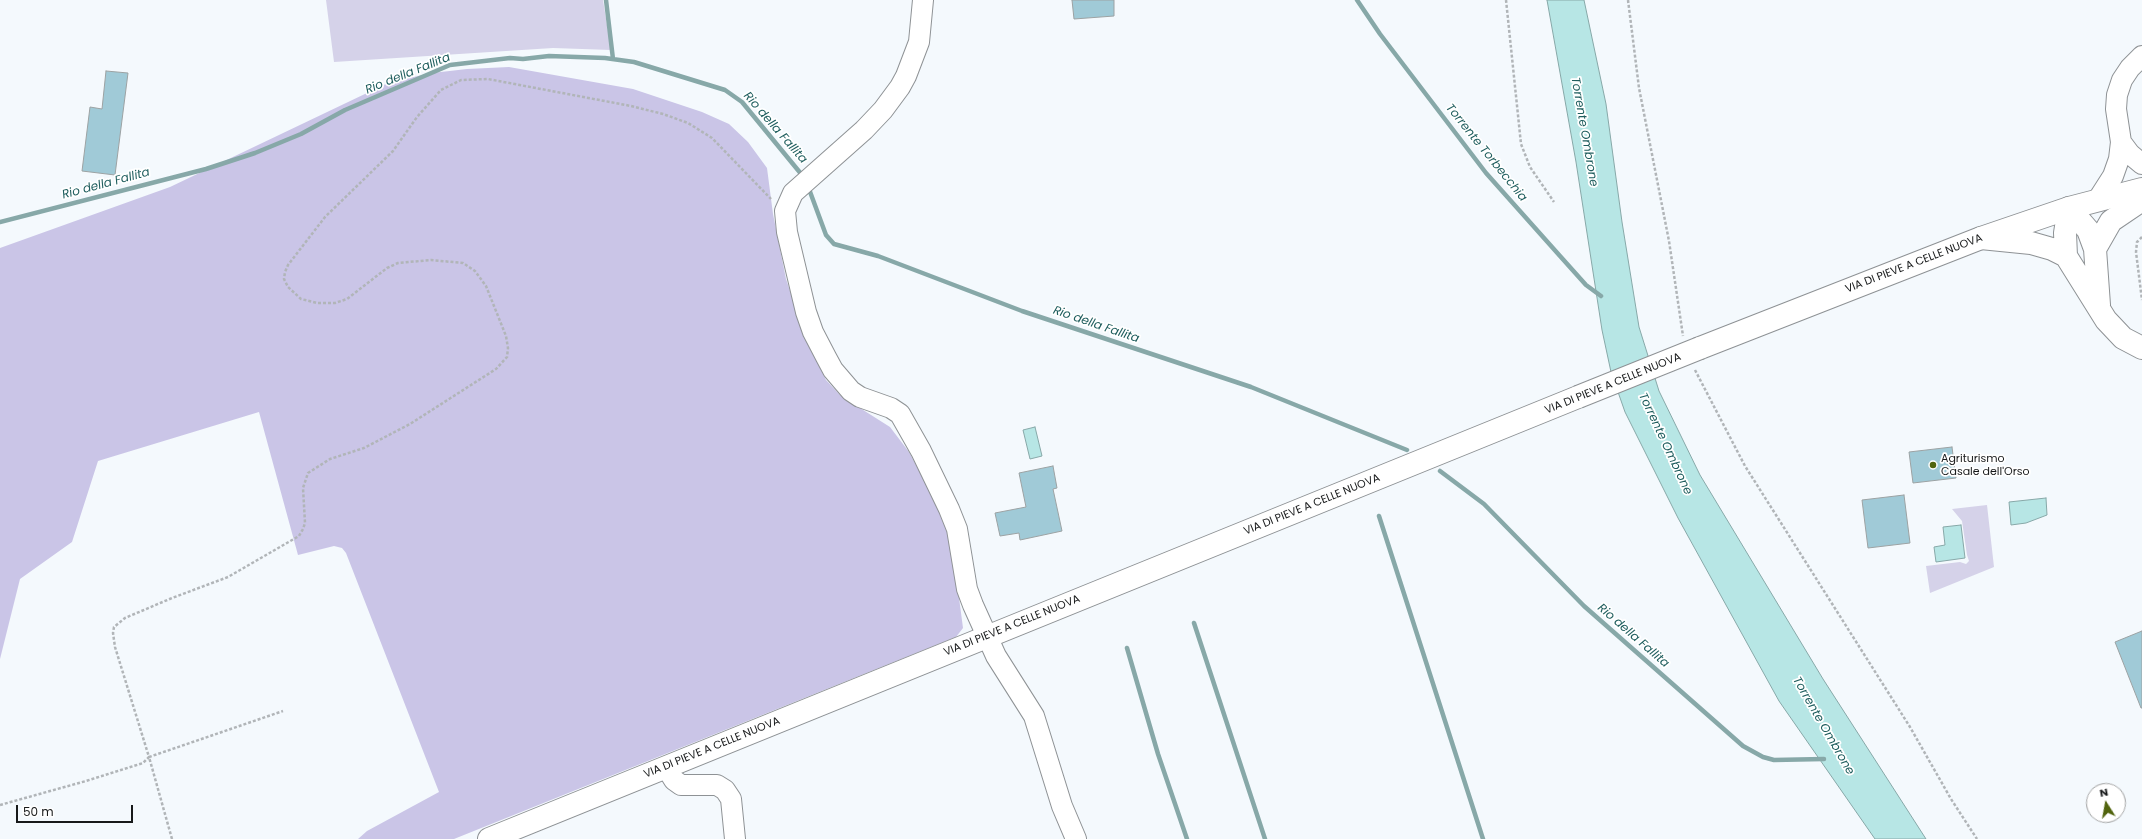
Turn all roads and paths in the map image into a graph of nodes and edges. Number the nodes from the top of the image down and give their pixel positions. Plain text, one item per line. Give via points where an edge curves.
1 (923, 0) edge
2 (1506, 0) edge
3 (1628, 0) edge
4 (2142, 56) edge
5 (2121, 142) junction
6 (2142, 164) edge
7 (2142, 189) edge
8 (2142, 200) edge
9 (2097, 201) junction
10 (1554, 202) dead end
11 (2069, 208) junction
12 (785, 211) junction
13 (2142, 237) edge
14 (1981, 238) junction
15 (2095, 249) junction
16 (2066, 256) junction
17 (2140, 278) edge
18 (2142, 300) edge
19 (2100, 310) junction
20 (2142, 348) edge
21 (1692, 350) junction
22 (986, 636) junction
23 (283, 711) dead end
24 (149, 757) junction
25 (666, 767) junction
26 (0, 804) edge
27 (172, 839) edge
28 (489, 839) edge
29 (735, 839) edge
30 (1076, 839) edge
31 (1977, 839) edge

1 - 12 street via 919,42 900,87 864,130 800,186 788,201
2 - 10 path via 1521,144 1530,167
3 - 21 path via 1639,88
4 - 5 street via 2122,80 2117,94 2116,116
5 - 6 street
5 - 9 street via 2117,166
7 - 9 main road, VIA DI PIEVE A CELLE NUOVA
8 - 15 main road via 2111,221
9 - 11 main road, VIA DI PIEVE A CELLE NUOVA
11 - 14 main road, VIA DI PIEVE A CELLE NUOVA
11 - 15 main road via 2088,230
11 - 16 main road via 2065,233
12 - 22 street via 789,239 813,332 833,370 851,391 860,397 891,408 900,414 907,425 954,519 967,589
12 - 24 path via 712,138 688,123 663,114 488,79 461,80 441,90 417,117 393,151 325,217 288,265 284,279 288,287 301,299 317,303 334,303 347,299 387,268 398,263 431,260 463,263 475,271 486,286 506,336 507,356 496,369 410,424 364,448 330,460 308,473 303,488 304,523 299,536 228,577 125,618 114,627 115,647
13 - 17 path via 2136,247
14 - 16 main road via 2031,243
14 - 21 main road, VIA DI PIEVE A CELLE NUOVA
15 - 19 main road
16 - 19 main road
17 - 18 path
19 - 20 main road via 2112,328 2123,338
21 - 22 main road, VIA DI PIEVE A CELLE NUOVA, bridge
21 - 31 path via 1745,466 1910,727 1950,799
22 - 25 main road, VIA DI PIEVE A CELLE NUOVA
22 - 30 street via 1034,716 1062,806
23 - 24 path
24 - 26 path via 142,763 81,783
24 - 27 path
25 - 28 main road, VIA DI PIEVE A CELLE NUOVA
25 - 29 street via 674,780 681,785 717,785 725,790 731,799

